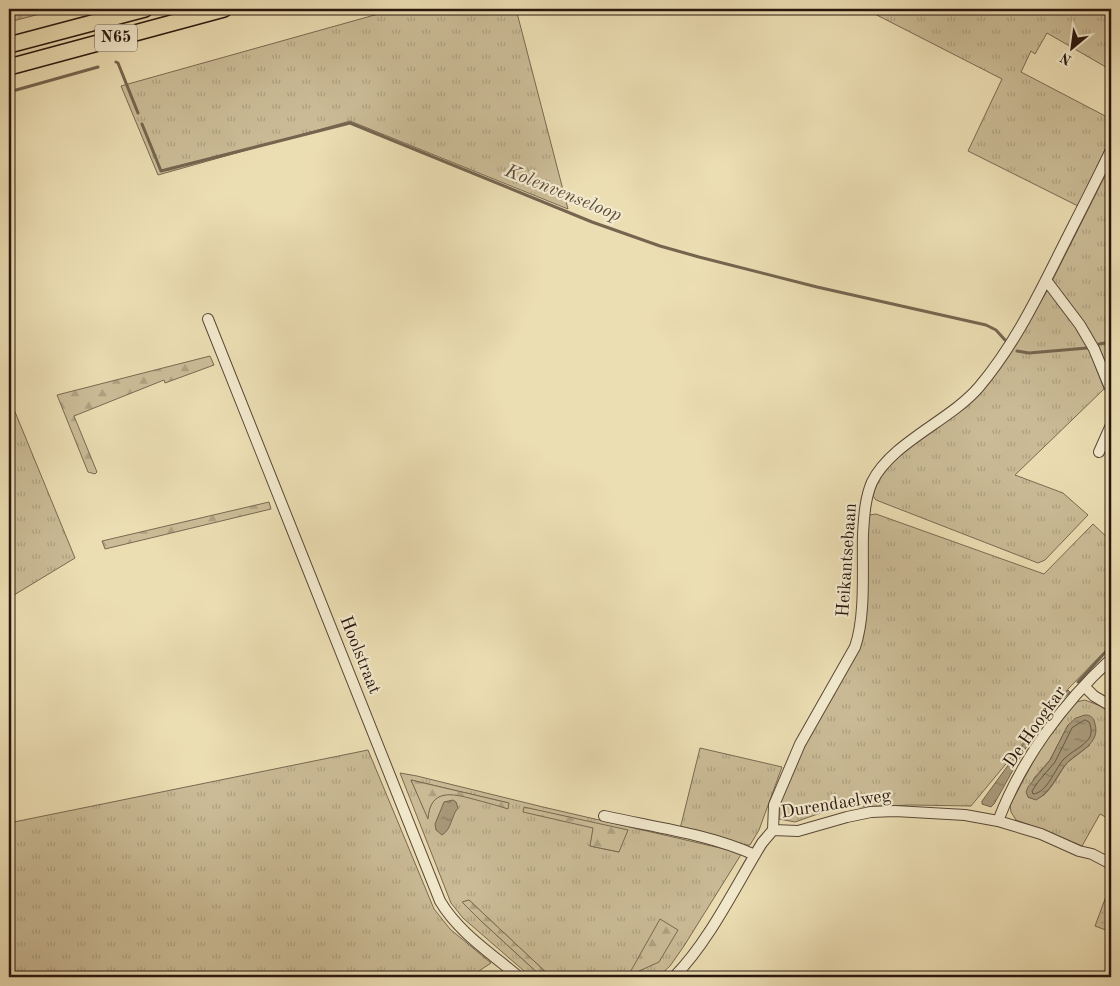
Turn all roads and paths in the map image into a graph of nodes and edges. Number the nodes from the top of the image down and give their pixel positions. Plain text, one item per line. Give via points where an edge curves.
1 (144, 9) edge
2 (224, 9) edge
3 (9, 45) edge
4 (9, 68) edge
5 (1111, 150) edge
6 (1046, 280) junction
7 (208, 320) dead end
8 (1111, 390) edge
9 (1111, 425) edge
10 (1099, 452) dead end
11 (1111, 659) edge
12 (1084, 686) junction
13 (1111, 706) edge
14 (604, 816) dead end
15 (998, 821) junction
16 (772, 830) junction
17 (1079, 851) junction
18 (755, 855) junction
19 (1111, 864) edge
20 (1111, 871) edge
21 (519, 977) edge
22 (674, 977) edge

1 - 3 main road, N65
2 - 4 main road, N65
5 - 6 street, Heikantsebaan
6 - 8 street via 1080,325
6 - 16 street, Heikantsebaan via 1028,317 992,372 963,403 887,461 872,481 864,521 858,636 793,760 774,804
7 - 21 street, Hoolstraat via 440,901 447,914
9 - 10 street
11 - 12 street, De Hoogkar
12 - 13 street
12 - 15 street, De Hoogkar via 1040,742
14 - 18 street via 698,837
15 - 16 street, Durendaelweg via 965,815 895,811 847,817 798,831
15 - 17 street, Durendaelweg via 1041,834
16 - 18 street, Heikantsebaan
17 - 19 street, Durendaelweg
17 - 20 street, Durendaelweg
18 - 22 street, Heikantsebaan via 705,937

